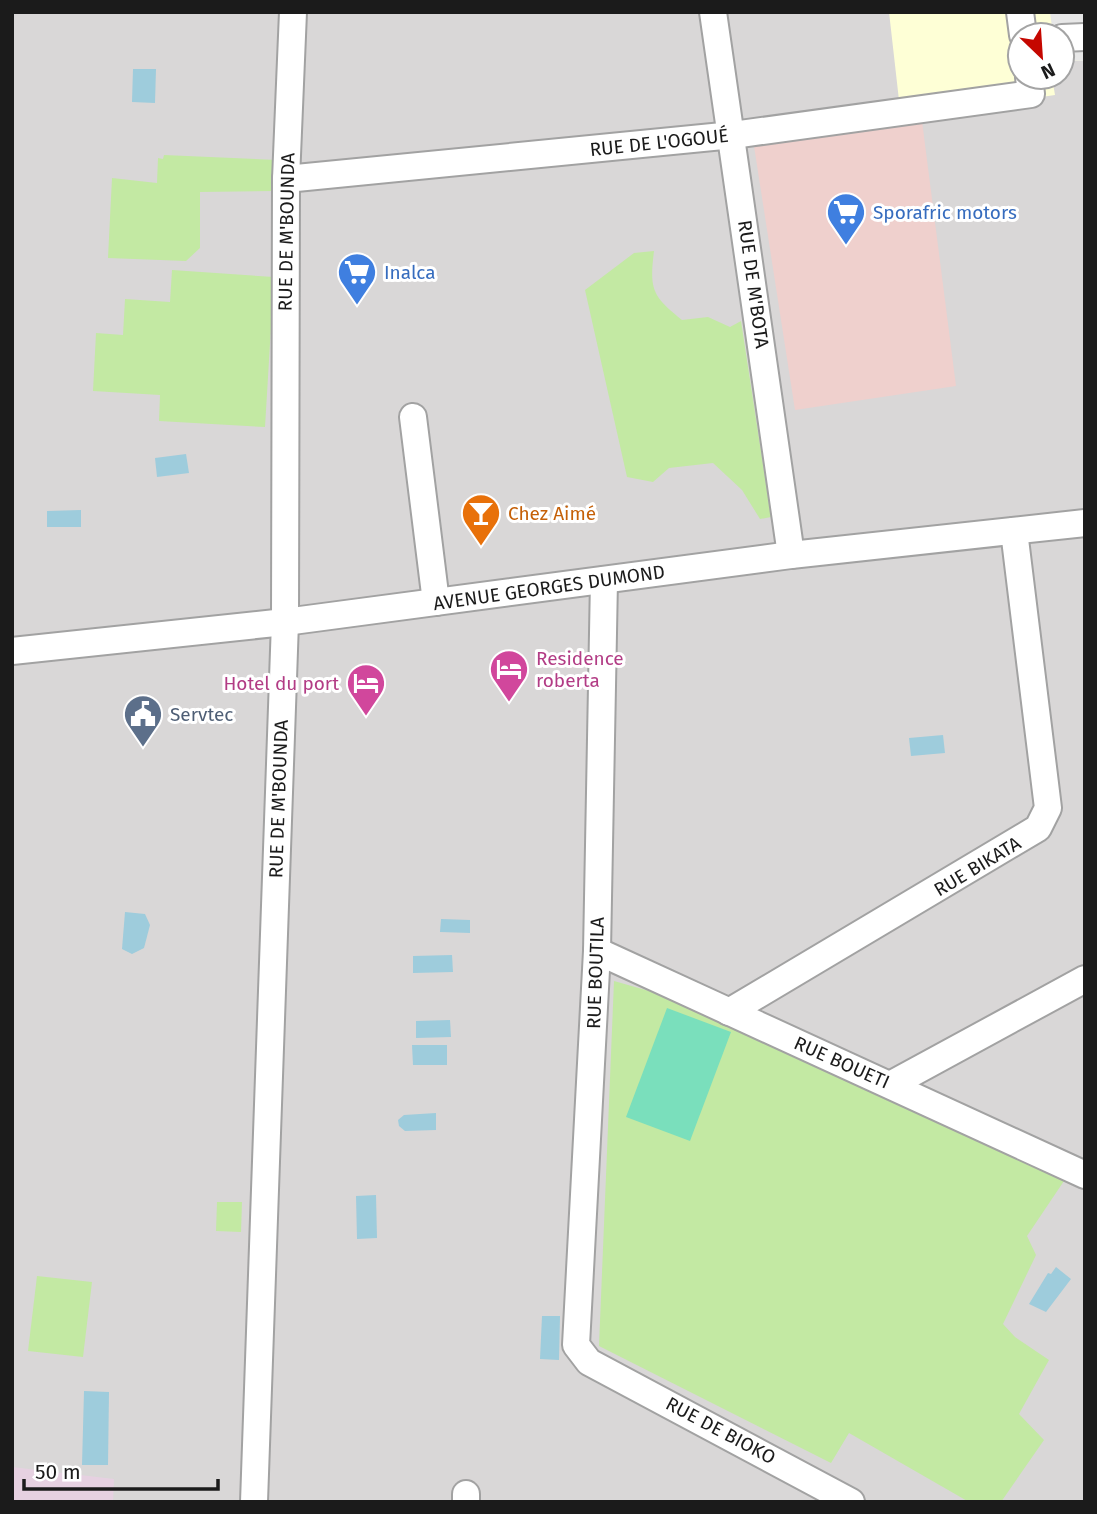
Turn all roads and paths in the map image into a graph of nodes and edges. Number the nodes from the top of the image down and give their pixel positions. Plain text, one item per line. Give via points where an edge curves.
1 (293, 12) edge
2 (713, 12) edge
3 (1006, 90) edge
4 (733, 135) junction
5 (286, 179) junction
6 (413, 417) dead end
7 (1085, 523) edge
8 (1014, 531) junction
9 (792, 555) junction
10 (604, 580) junction
11 (436, 602) junction
12 (285, 622) junction
13 (12, 651) edge
14 (597, 951) junction
15 (1085, 979) edge
16 (729, 1012) junction
17 (892, 1084) junction
18 (1085, 1175) edge
19 (589, 1362) joint
20 (254, 1502) edge
21 (851, 1502) edge

1 - 5 street, RUE DE M'BOUNDA
2 - 4 street, RUE DE M'BOTA
3 - 4 street, RUE DE L'OGOUÉ
4 - 5 street, RUE DE L'OGOUÉ
4 - 9 street, RUE DE M'BOTA
5 - 12 street, RUE DE M'BOUNDA
6 - 11 street
7 - 8 street, AVENUE GEORGES DUMOND
8 - 9 street, AVENUE GEORGES DUMOND
8 - 16 street, RUE BIKATA via 1048,808 1038,828
9 - 10 street, AVENUE GEORGES DUMOND
10 - 11 street, AVENUE GEORGES DUMOND
10 - 14 street, RUE BOUTILA
11 - 12 street, AVENUE GEORGES DUMOND
12 - 13 street, AVENUE GEORGES DUMOND
12 - 20 street, RUE DE M'BOUNDA
14 - 16 street, RUE BOUETI
14 - 19 street, RUE BOUTILA via 576,1345
15 - 17 street
16 - 17 street, RUE BOUETI
17 - 18 street, RUE BOUETI
19 - 21 street, RUE DE BIOKO

